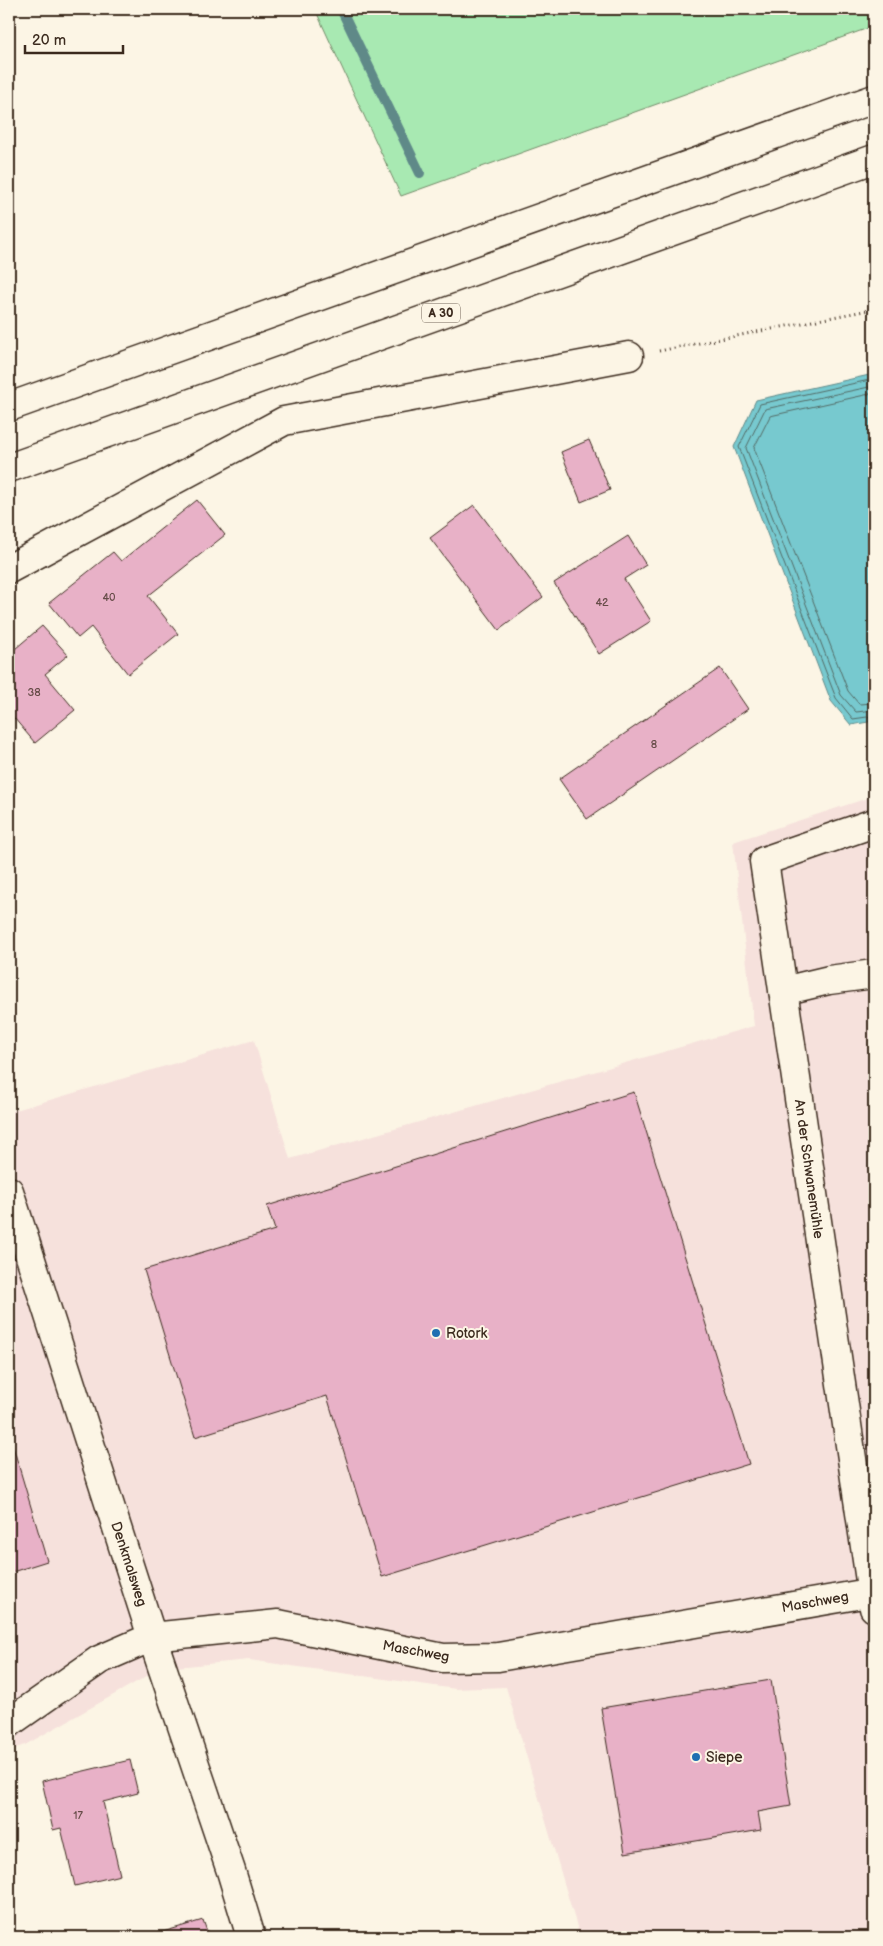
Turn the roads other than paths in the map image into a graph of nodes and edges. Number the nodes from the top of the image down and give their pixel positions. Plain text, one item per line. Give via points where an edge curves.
1 (874, 99) edge
2 (874, 159) edge
3 (629, 356) road end
4 (9, 407) edge
5 (9, 468) edge
6 (9, 569) edge
7 (874, 822) edge
8 (874, 974) edge
9 (783, 991) junction
10 (9, 1191) edge
11 (873, 1597) edge
12 (152, 1637) junction
13 (9, 1723) edge
14 (251, 1937) edge

1 - 4 main road
2 - 5 main road, A 30
3 - 6 main road via 284,421
7 - 9 main road, An der Schwanemühle via 764,860
8 - 9 main road
9 - 11 main road, An der Schwanemühle
10 - 12 main road, Denkmalsweg
11 - 12 main road, Maschweg via 498,1657 443,1658 278,1624
12 - 13 main road, Maschweg via 99,1660
12 - 14 main road, Denkmalsweg

